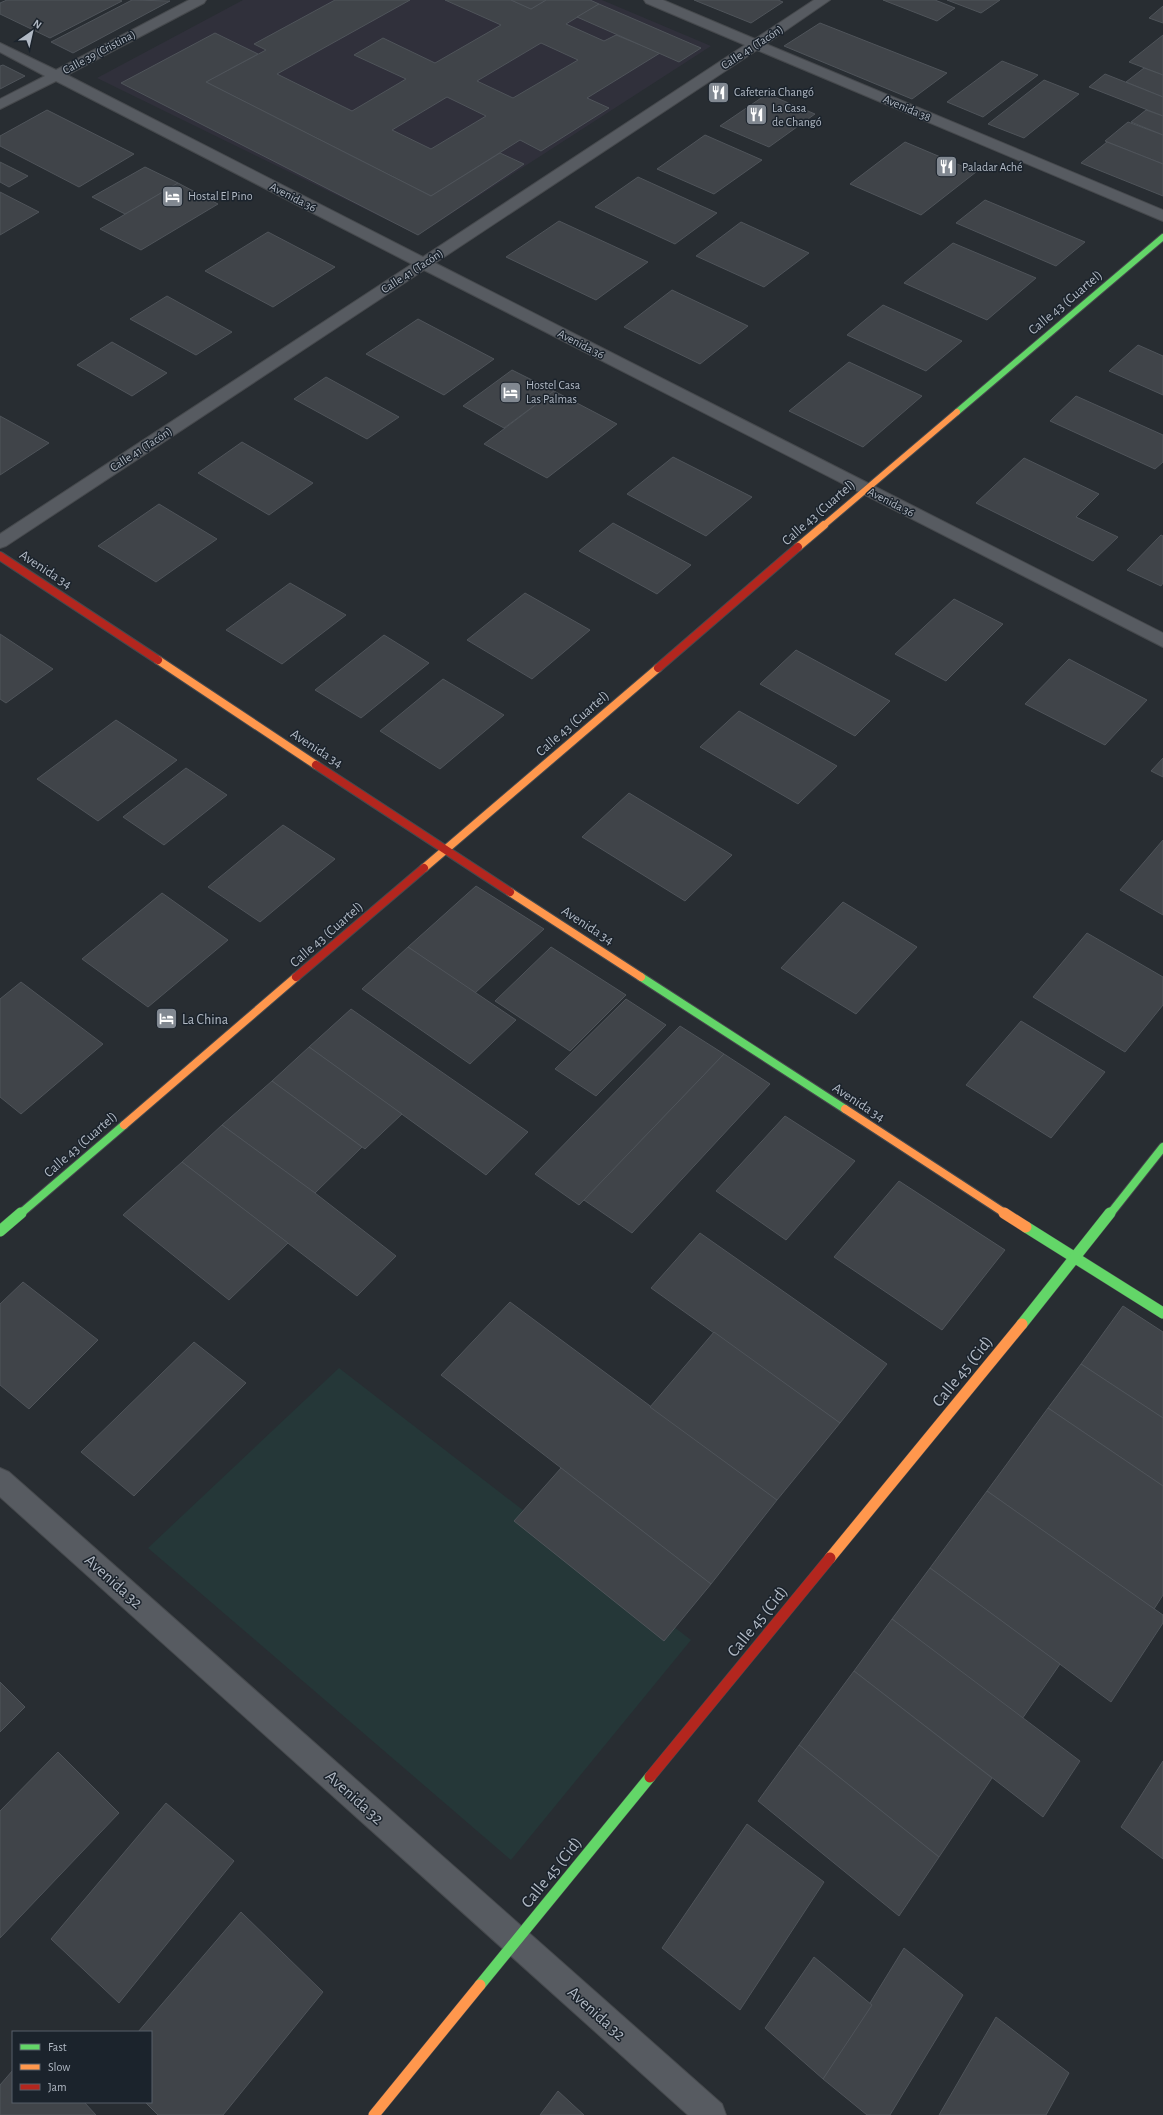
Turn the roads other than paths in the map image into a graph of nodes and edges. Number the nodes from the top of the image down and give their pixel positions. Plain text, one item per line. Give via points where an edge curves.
1 (199, 0) edge
2 (651, 0) edge
3 (823, 0) edge
4 (756, 44) junction
5 (0, 47) edge
6 (55, 76) junction
7 (0, 105) edge
8 (1163, 216) edge
9 (1163, 237) edge
10 (424, 264) junction
11 (866, 489) junction
12 (0, 542) edge
13 (0, 556) edge
14 (1163, 641) edge
15 (446, 850) junction
16 (1163, 1147) edge
17 (0, 1231) edge
18 (1076, 1259) junction
19 (1163, 1313) edge
20 (0, 1480) edge
21 (515, 1940) junction
22 (374, 2115) edge
23 (711, 2115) edge

1 - 6 street, Calle 39 (Cristina)
2 - 4 street, Avenida 38
3 - 4 street, Calle 41 (Tacón)
4 - 8 street, Avenida 38
4 - 10 street, Calle 41 (Tacón)
5 - 6 street, Avenida 36
6 - 7 street, Calle 39 (Cristina)
6 - 10 street, Avenida 36
9 - 11 street, Calle 43 (Cuartel)
10 - 11 street, Avenida 36
10 - 12 street, Calle 41 (Tacón)
11 - 14 street, Avenida 36
11 - 15 street, Calle 43 (Cuartel)
13 - 15 street, Avenida 34
15 - 17 street, Calle 43 (Cuartel)
15 - 18 street, Avenida 34
16 - 18 street, Calle 45 (Cid)
18 - 19 street, Avenida 34
18 - 21 street, Calle 45 (Cid)
20 - 21 street, Avenida 32
21 - 22 street, Calle 45 (Cid)
21 - 23 street, Avenida 32

